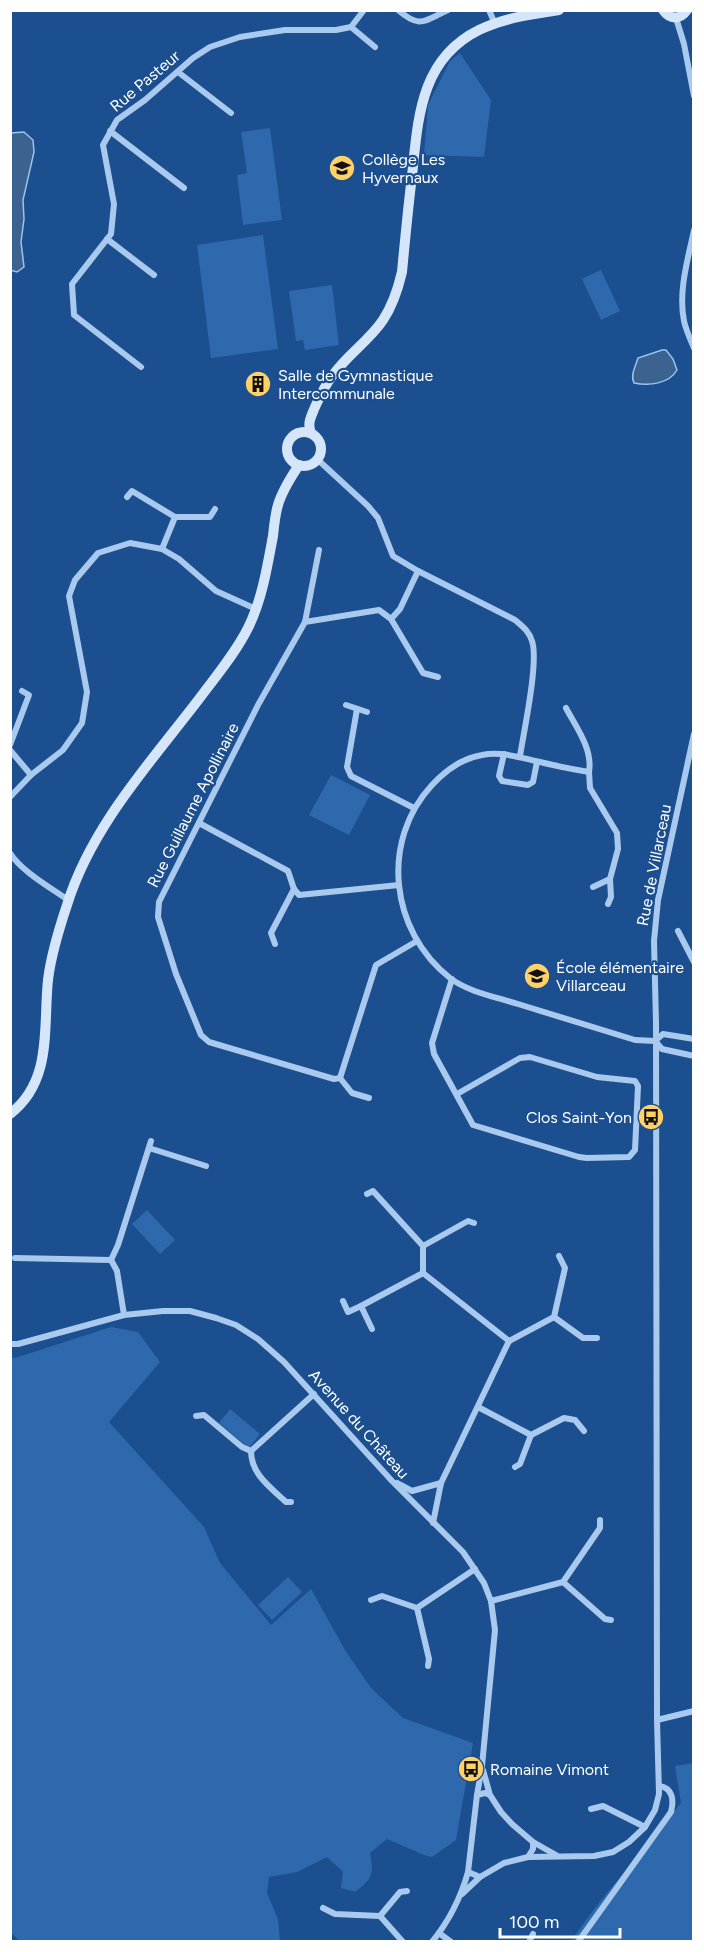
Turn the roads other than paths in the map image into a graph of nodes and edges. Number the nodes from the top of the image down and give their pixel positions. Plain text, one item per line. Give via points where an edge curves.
1 (364, 10) edge
2 (398, 10) edge
3 (448, 10) edge
4 (489, 10) edge
5 (559, 10) edge
6 (663, 10) edge
7 (687, 10) edge
8 (676, 18) junction
9 (495, 24) junction
10 (351, 27) junction
11 (375, 47) dead end
12 (178, 72) junction
13 (693, 96) edge
14 (231, 113) dead end
15 (111, 131) junction
16 (184, 188) dead end
17 (693, 230) edge
18 (107, 239) junction
19 (154, 275) dead end
20 (693, 348) edge
21 (141, 368) dead end
22 (311, 434) junction
23 (317, 459) junction
24 (298, 465) junction
25 (127, 497) dead end
26 (214, 509) dead end
27 (175, 517) junction
28 (162, 549) junction
29 (319, 550) dead end
30 (418, 571) junction
31 (256, 609) junction
32 (391, 619) junction
33 (305, 622) junction
34 (438, 677) dead end
35 (22, 691) dead end
36 (346, 705) dead end
37 (566, 708) dead end
38 (357, 709) junction
39 (367, 712) dead end
40 (693, 734) edge
41 (10, 745) edge
42 (10, 750) edge
43 (504, 754) junction
44 (520, 756) junction
45 (537, 762) junction
46 (589, 772) junction
47 (31, 775) junction
48 (10, 797) edge
49 (414, 808) junction
50 (199, 823) junction
51 (12, 858) edge
52 (610, 879) junction
53 (399, 885) junction
54 (593, 887) dead end
55 (294, 889) junction
56 (68, 900) junction
57 (608, 904) dead end
58 (678, 931) dead end
59 (417, 941) junction
60 (276, 944) dead end
61 (693, 962) edge
62 (452, 979) junction
63 (693, 1040) edge
64 (655, 1041) junction
65 (693, 1056) edge
66 (340, 1078) junction
67 (457, 1094) junction
68 (369, 1098) dead end
69 (10, 1114) edge
70 (151, 1141) dead end
71 (149, 1148) junction
72 (206, 1166) dead end
73 (368, 1194) dead end
74 (474, 1223) dead end
75 (423, 1246) junction
76 (559, 1256) dead end
77 (15, 1258) dead end
78 (111, 1260) junction
79 (423, 1273) junction
80 (342, 1301) dead end
81 (361, 1306) junction
82 (124, 1315) junction
83 (554, 1317) junction
84 (372, 1329) dead end
85 (597, 1338) dead end
86 (509, 1341) junction
87 (10, 1344) edge
88 (314, 1394) junction
89 (478, 1407) junction
90 (196, 1416) dead end
91 (584, 1431) dead end
92 (531, 1435) junction
93 (250, 1451) junction
94 (515, 1467) dead end
95 (392, 1481) junction
96 (441, 1483) junction
97 (291, 1502) dead end
98 (600, 1520) dead end
99 (433, 1523) junction
100 (476, 1569) junction
101 (563, 1582) junction
102 (371, 1600) dead end
103 (491, 1601) junction
104 (417, 1608) junction
105 (611, 1620) dead end
106 (428, 1666) dead end
107 (693, 1711) edge
108 (657, 1720) junction
109 (482, 1766) junction
110 (659, 1786) junction
111 (477, 1795) junction
112 (490, 1795) junction
113 (591, 1809) dead end
114 (645, 1827) junction
115 (533, 1842) junction
116 (557, 1856) junction
117 (528, 1857) junction
118 (468, 1872) junction
119 (480, 1877) junction
120 (407, 1891) dead end
121 (461, 1894) junction
122 (323, 1908) dead end
123 (380, 1916) junction
124 (439, 1933) junction
125 (533, 1934) dead end
126 (403, 1941) edge
127 (432, 1941) edge
128 (451, 1941) edge
129 (529, 1941) edge
130 (578, 1941) edge

1 - 10 street
2 - 3 street via 411,21 421,22
4 - 9 street
5 - 9 street
6 - 8 street
7 - 8 street
8 - 13 street
9 - 22 street via 470,35 454,48 426,88 418,116 398,288 382,321 324,388 309,422
10 - 11 street
10 - 12 street, Rue Pasteur via 240,37 210,47
12 - 14 street
12 - 15 street, Rue Pasteur via 117,120
15 - 16 street
15 - 18 street, Rue Pasteur via 103,145 114,204
17 - 20 street via 682,304
18 - 19 street
18 - 21 street, Rue Pasteur via 72,284 74,315
22 - 23 street via 321,445
22 - 24 street via 297,434 288,445 291,459
23 - 24 street via 309,465
23 - 30 street via 378,518 393,556
24 - 31 street via 278,505
25 - 27 street via 132,491
26 - 27 street via 210,517
27 - 28 street
28 - 31 street via 216,591
28 - 47 street via 130,543 112,548 98,553 75,580 69,596 87,692 86,707 82,723 63,750
29 - 33 street, Rue Guillaume Apollinaire
30 - 32 street
30 - 44 street via 515,620 533,641 534,661
31 - 56 street via 230,659 113,813
32 - 33 street via 379,610
32 - 34 street via 423,672
33 - 50 street, Rue Guillaume Apollinaire
35 - 41 street via 29,695
36 - 38 street
37 - 46 street via 589,753
38 - 39 street
38 - 49 street via 347,767 351,776
40 - 64 street, Rue de Villarceau via 658,900 654,941
42 - 47 street
43 - 44 street
43 - 45 street via 499,776 502,781 528,785 533,782
43 - 49 street via 484,754 447,770
44 - 45 street
45 - 46 street
46 - 52 street via 590,788 618,833
47 - 48 street
49 - 53 street via 399,855
50 - 55 street via 288,871
50 - 66 street, Rue Guillaume Apollinaire via 159,902 158,917 201,1035 209,1042
51 - 56 street
52 - 54 street
52 - 57 street
53 - 55 street via 299,895
53 - 59 street via 405,914
55 - 60 street via 271,933
56 - 69 street via 48,978 43,1058 34,1088
58 - 61 street
59 - 62 street
59 - 66 street via 376,965
62 - 64 street via 481,993 635,1040
62 - 67 street via 432,1043 434,1054
63 - 64 street via 663,1034
64 - 65 street via 662,1049
64 - 108 street, Rue de Villarceau
66 - 68 street via 352,1094
67 - 67 street via 473,1125 479,1127 579,1157 629,1157 635,1150 635,1081 597,1077 530,1057 520,1058
70 - 71 street
71 - 72 street
71 - 78 street
73 - 75 street via 373,1191
74 - 75 street via 468,1221
75 - 79 street
76 - 83 street via 564,1268
77 - 78 street
78 - 82 street via 117,1271
79 - 81 street
79 - 86 street
80 - 81 street via 348,1312
81 - 84 street
82 - 87 street, Avenue du Château
82 - 88 street, Avenue du Château via 190,1311 236,1325 284,1362
83 - 85 street via 583,1338
83 - 86 street
86 - 89 street
88 - 93 street
88 - 95 street, Avenue du Château
89 - 92 street
89 - 96 street
90 - 93 street via 204,1415
91 - 92 street via 575,1420 564,1418
92 - 94 street via 520,1464
93 - 97 street via 258,1475 286,1502
95 - 96 street via 412,1491
95 - 99 street, Avenue du Château
96 - 99 street
98 - 101 street via 600,1528
99 - 100 street, Avenue du Château
100 - 103 street, Avenue du Château
100 - 104 street
101 - 103 street
101 - 105 street
102 - 104 street via 382,1596
103 - 109 street, Avenue du Château via 495,1630
104 - 106 street
107 - 108 street
108 - 110 street, Rue de Villarceau
109 - 111 street, Avenue du Château
109 - 112 street, Avenue du Château
110 - 114 street via 655,1810
110 - 130 street via 673,1796 671,1812
111 - 112 street
111 - 118 street, Avenue du Château
112 - 115 street via 512,1824
113 - 114 street via 603,1806
114 - 116 street via 613,1852
115 - 116 street
115 - 117 street
116 - 117 street
117 - 119 street via 504,1863
118 - 119 street
118 - 121 street, Avenue du Château
119 - 121 street
120 - 123 street via 400,1892
121 - 124 street
122 - 123 street via 335,1914
123 - 126 street
124 - 127 street
124 - 128 street
125 - 129 street

